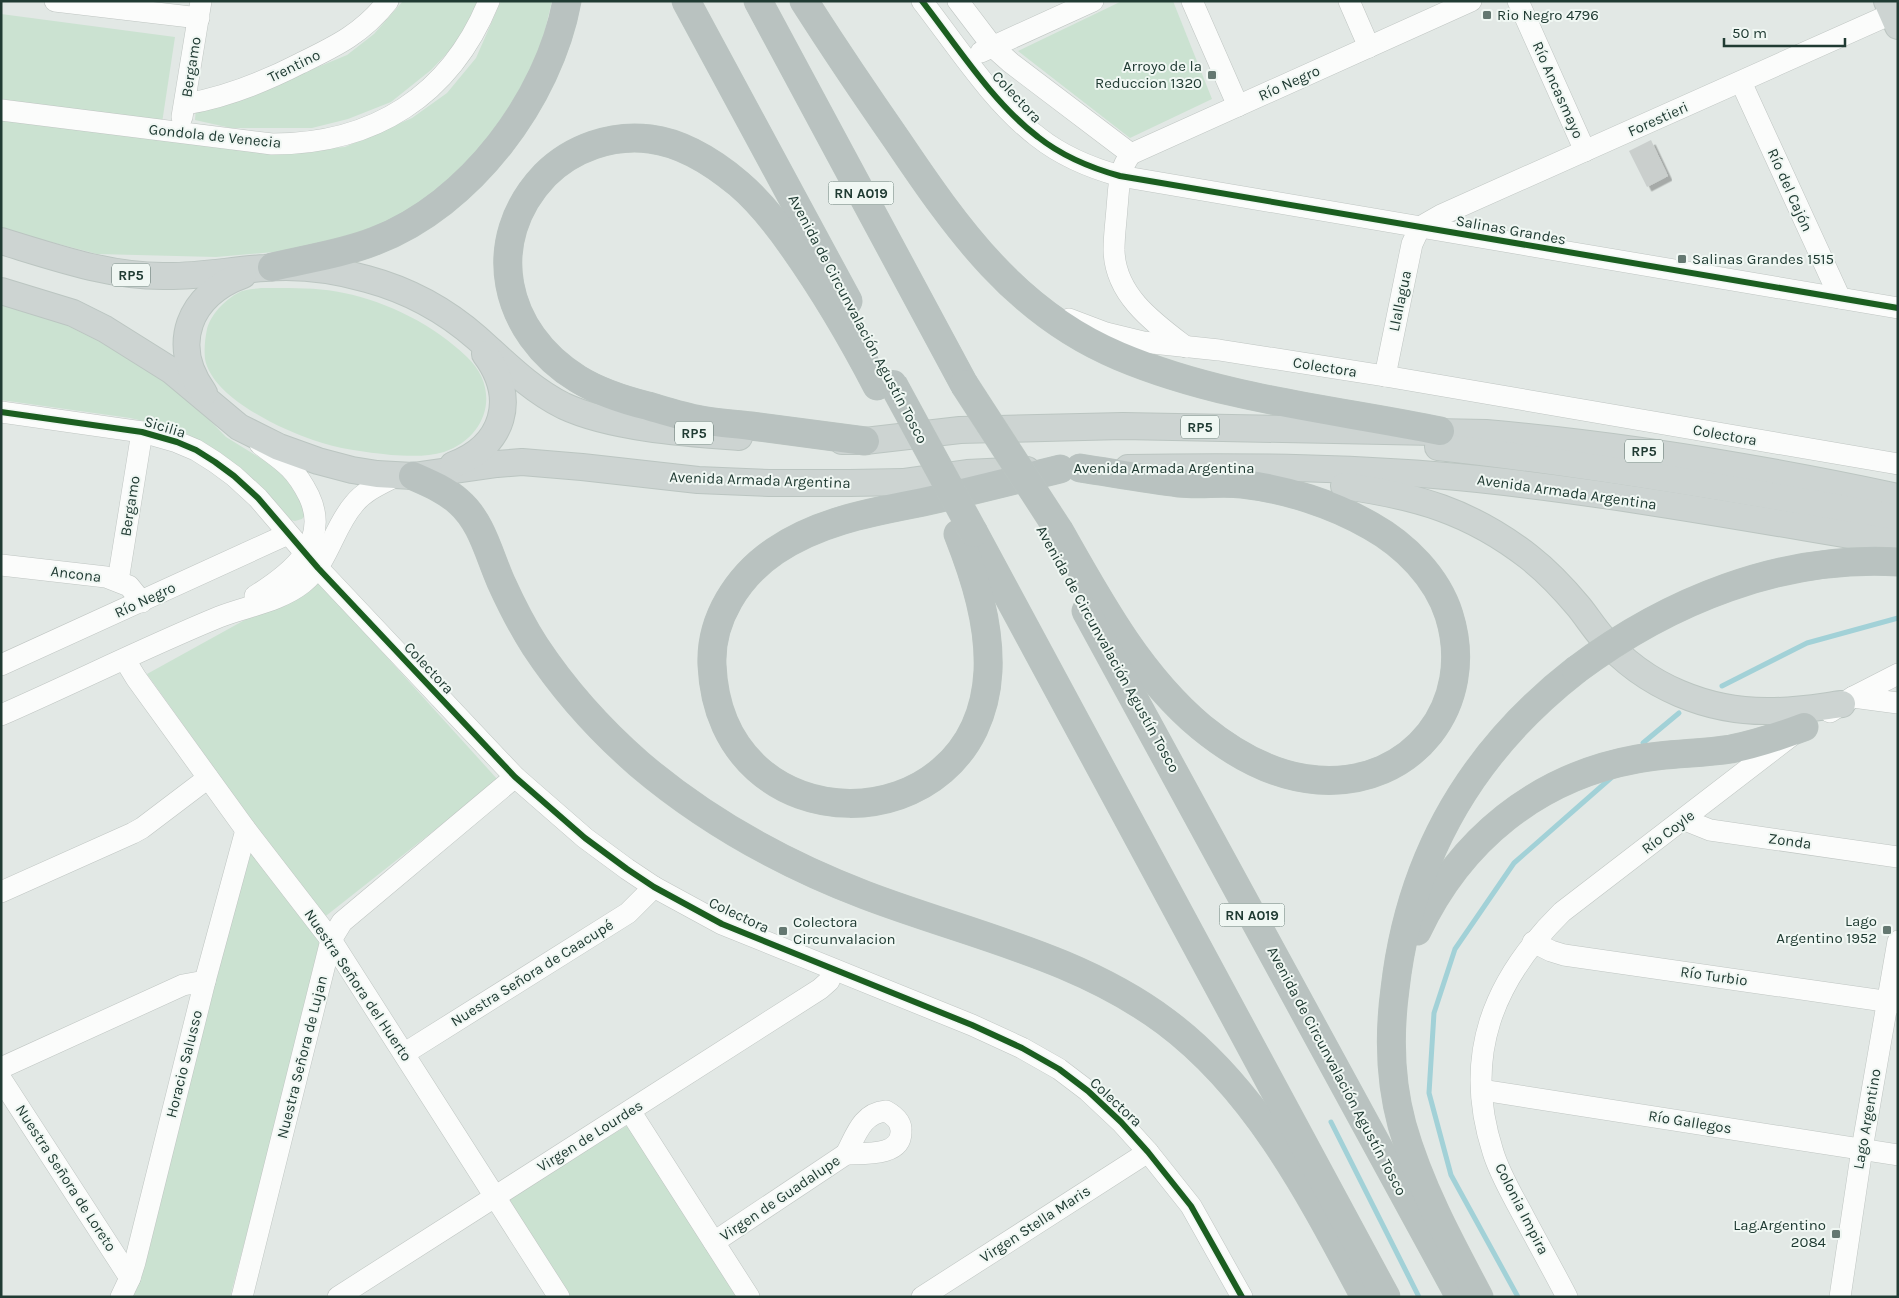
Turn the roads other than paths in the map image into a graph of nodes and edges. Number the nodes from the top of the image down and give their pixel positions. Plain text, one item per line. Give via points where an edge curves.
1 (55, 1) edge
2 (388, 1) edge
3 (489, 1) edge
4 (567, 1) edge
5 (686, 1) edge
6 (758, 1) edge
7 (804, 1) edge
8 (922, 1) edge
9 (958, 1) edge
10 (1093, 1) edge
11 (1192, 1) edge
12 (1348, 1) edge
13 (1471, 1) edge
14 (1518, 1) edge
15 (200, 10) edge
16 (1894, 13) edge
17 (993, 47) junction
18 (1369, 47) junction
19 (967, 59) junction
20 (1741, 82) junction
21 (186, 104) junction
22 (1238, 106) junction
23 (1, 110) edge
24 (179, 132) junction
25 (1585, 151) junction
26 (1131, 154) junction
27 (1120, 176) junction
28 (1420, 227) junction
29 (1, 241) edge
30 (268, 268) junction
31 (1, 291) edge
32 (1018, 292) junction
33 (1840, 298) junction
34 (1898, 308) edge
35 (459, 323) junction
36 (1187, 348) junction
37 (1385, 376) junction
38 (885, 385) junction
39 (1, 412) edge
40 (232, 422) junction
41 (960, 430) junction
42 (1440, 431) junction
43 (142, 432) junction
44 (866, 441) junction
45 (1898, 464) edge
46 (1214, 467) junction
47 (1070, 469) junction
48 (413, 475) junction
49 (1898, 498) edge
50 (1898, 518) edge
51 (1052, 532) junction
52 (966, 533) junction
53 (288, 534) junction
54 (1898, 543) edge
55 (312, 560) junction
56 (1898, 562) edge
57 (1, 565) edge
58 (118, 581) junction
59 (142, 602) junction
60 (125, 660) junction
61 (1, 665) edge
62 (1898, 674) edge
63 (1847, 700) junction
64 (1898, 703) edge
65 (1, 715) edge
66 (1804, 727) junction
67 (515, 777) junction
68 (208, 778) junction
69 (1684, 820) junction
70 (246, 830) junction
71 (1898, 856) edge
72 (654, 887) junction
73 (1, 892) edge
74 (332, 940) junction
75 (1898, 941) edge
76 (1534, 942) junction
77 (834, 970) junction
78 (205, 981) junction
79 (1892, 1002) edge
80 (1393, 1006) junction
81 (1487, 1029) joint
82 (405, 1053) junction
83 (1, 1068) edge
84 (1, 1079) edge
85 (1482, 1090) junction
86 (630, 1111) junction
87 (1862, 1149) junction
88 (1148, 1152) junction
89 (846, 1154) dead end
90 (1898, 1155) edge
91 (494, 1197) junction
92 (714, 1242) junction
93 (126, 1288) edge
94 (242, 1297) edge
95 (338, 1297) edge
96 (559, 1297) edge
97 (749, 1297) edge
98 (922, 1297) edge
99 (1242, 1297) edge
100 (1365, 1297) edge
101 (1386, 1297) edge
102 (1460, 1297) edge
103 (1479, 1297) edge
104 (1567, 1297) edge
105 (1840, 1297) edge

1 - 15 street
2 - 21 street, Trentino via 367,25 338,45 252,86
3 - 24 street, Gondola de Venecia via 476,31 448,70 414,102 376,124 333,139 294,144
4 - 30 highway via 552,54 529,101 499,145 465,182 427,213 384,238
5 - 38 highway, Avenida de Circunvalación Agustín Tosco
6 - 51 highway, Avenida de Circunvalación Agustín Tosco / RN A019, bridge via 964,384
7 - 32 highway via 946,211 1000,276
8 - 19 street, Colectora
9 - 17 street
10 - 17 street
11 - 22 street
12 - 18 street
13 - 18 street, Río Negro
14 - 25 street, Río Ancasmayo
15 - 21 street, Bergamo
16 - 20 street, Forestieri
17 - 19 street
17 - 26 street
18 - 22 street, Río Negro
19 - 27 street, Colectora via 1007,108 1039,138 1082,163
20 - 25 street, Forestieri
20 - 33 street, Río del Cajón
21 - 24 street, Bergamo
22 - 26 street, Río Negro
23 - 24 street, Gondola de Venecia
25 - 28 street, Forestieri
26 - 27 street
27 - 28 street, Salinas Grandes
27 - 36 street via 1114,250 1117,271 1135,304
28 - 33 street, Salinas Grandes
28 - 37 street, Llallagua via 1412,244
29 - 30 main road, Avenida Armada Argentina / RP5 via 75,263 132,275 194,275
30 - 35 main road, Avenida Armada Argentina via 343,273 384,284 423,300
30 - 40 main road, Avenida Armada Argentina via 223,284 207,295 189,323 187,354 191,371 210,400
31 - 40 main road, Avenida Armada Argentina via 73,313 121,338 172,371
32 - 36 street, Colectora via 1070,319 1106,333
32 - 42 highway via 1085,340 1118,356 1178,377 1295,406
33 - 34 street, Salinas Grandes
35 - 44 main road, Avenida Armada Argentina / RP5 via 532,386 564,406 610,421 702,434
35 - 48 main road, Avenida Armada Argentina via 498,374 504,392 499,424 480,450 466,460
36 - 37 street, Colectora via 1219,350
37 - 45 street, Colectora
38 - 44 highway via 787,238 740,185 708,161 677,146 650,139 620,139 592,145 552,168 522,205 508,244 509,286 526,329 539,348 578,380 634,403 702,420
38 - 52 highway, Avenida de Circunvalación Agustín Tosco, bridge via 934,459
39 - 43 street, Sicilia
40 - 48 main road, Avenida Armada Argentina via 279,447 318,461 352,470
40 - 55 street via 291,468 303,484 313,505
41 - 42 main road, Avenida Armada Argentina / RP5 via 1123,426
41 - 44 main road, Avenida Armada Argentina / RP5
41 - 50 main road via 1046,439 1208,438 1432,446 1542,460
42 - 49 main road, Avenida Armada Argentina / RP5 via 1598,445 1783,474
43 - 53 street, Sicilia via 177,442 215,462 258,498
43 - 58 street, Bergamo
46 - 47 main road, Avenida Armada Argentina
46 - 54 main road, Avenida Armada Argentina via 1316,469 1478,479 1602,495
46 - 63 main road via 1283,480 1388,492 1461,515 1506,539 1530,558 1557,582 1622,657 1658,683 1684,695 1727,708 1774,711
47 - 48 main road, Avenida Armada Argentina via 967,473 903,482 850,484 698,480 522,462
47 - 51 highway via 1181,483 1243,484 1327,506 1373,527 1409,553 1425,570 1447,608 1457,647 1457,667 1454,685 1441,718 1429,735 1401,760 1381,771 1348,779 1318,780 1262,765 1222,743 1173,700 1118,631
47 - 52 highway via 882,509 836,522 805,534 756,566 725,607 715,635 713,679 722,719 747,758 770,779 817,801 858,804 898,796 916,788 947,765 962,748 984,698 987,663 987,636
48 - 55 street via 371,489 354,503
48 - 100 highway via 458,501 469,513 518,617 557,678 582,708 641,765 683,797 774,854 822,878 1026,949 1090,977 1129,997 1195,1046 1239,1091 1273,1136
51 - 102 highway, Avenida de Circunvalación Agustín Tosco / RN A019
52 - 101 highway, Avenida de Circunvalación Agustín Tosco
53 - 55 street, Colectora
53 - 59 street, Río Negro
55 - 60 street via 302,583 283,595 220,616
55 - 67 street, Colectora
56 - 80 highway, bridge via 1818,565 1735,585 1652,620 1601,651 1540,700 1483,761 1448,816 1419,880 1398,956
57 - 58 street, Ancona
58 - 59 street, Ancona via 129,586
59 - 61 street, Río Negro
60 - 65 street
60 - 68 street, Nuestra Señora del Huerto
62 - 63 street, Río Coyle
63 - 64 street
63 - 66 street, Río Coyle
66 - 69 street, Río Coyle
66 - 80 highway via 1730,749 1666,754 1613,763 1548,788 1529,800 1494,827 1460,860 1435,896 1413,940
67 - 72 street, Colectora via 585,838
67 - 74 street, Nuestra Señora de Lujan via 342,922
68 - 70 street, Nuestra Señora del Huerto
68 - 73 street via 142,828
69 - 71 street, Zonda via 1710,830
69 - 76 street, Río Coyle via 1562,912
70 - 74 street, Nuestra Señora del Huerto
70 - 78 street, Horacio Salusso
72 - 77 street, Colectora via 722,924
72 - 82 street, Nuestra Señora de Caacupé via 628,913
74 - 82 street, Nuestra Señora del Huerto
74 - 94 street, Nuestra Señora de Lujan
75 - 79 street, Lago Argentino
76 - 79 street, Río Turbio via 1564,955
76 - 81 street, Río Coyle via 1509,979
77 - 86 street, Virgen de Lourdes via 820,989
77 - 88 street, Colectora via 972,1024 1022,1048 1088,1091
78 - 83 street via 184,985
78 - 93 street, Horacio Salusso
79 - 87 street, Lago Argentino
80 - 103 highway via 1392,1062 1401,1123 1423,1185
81 - 85 street, Colonia Impira via 1482,1055
82 - 91 street, Nuestra Señora del Huerto
84 - 93 street, Nuestra Señora de Loreto
85 - 87 street, Río Gallegos
85 - 104 street, Colonia Impira via 1486,1124 1503,1177
86 - 91 street, Virgen de Lourdes
86 - 92 street
87 - 90 street, Río Gallegos
87 - 105 street, Lago Argentino
88 - 98 street, Virgen Stella Maris
88 - 99 street, Colectora via 1191,1206
89 - 92 street, Virgen de Guadalupe
91 - 95 street, Virgen de Lourdes
91 - 96 street, Nuestra Señora del Huerto
92 - 97 street

